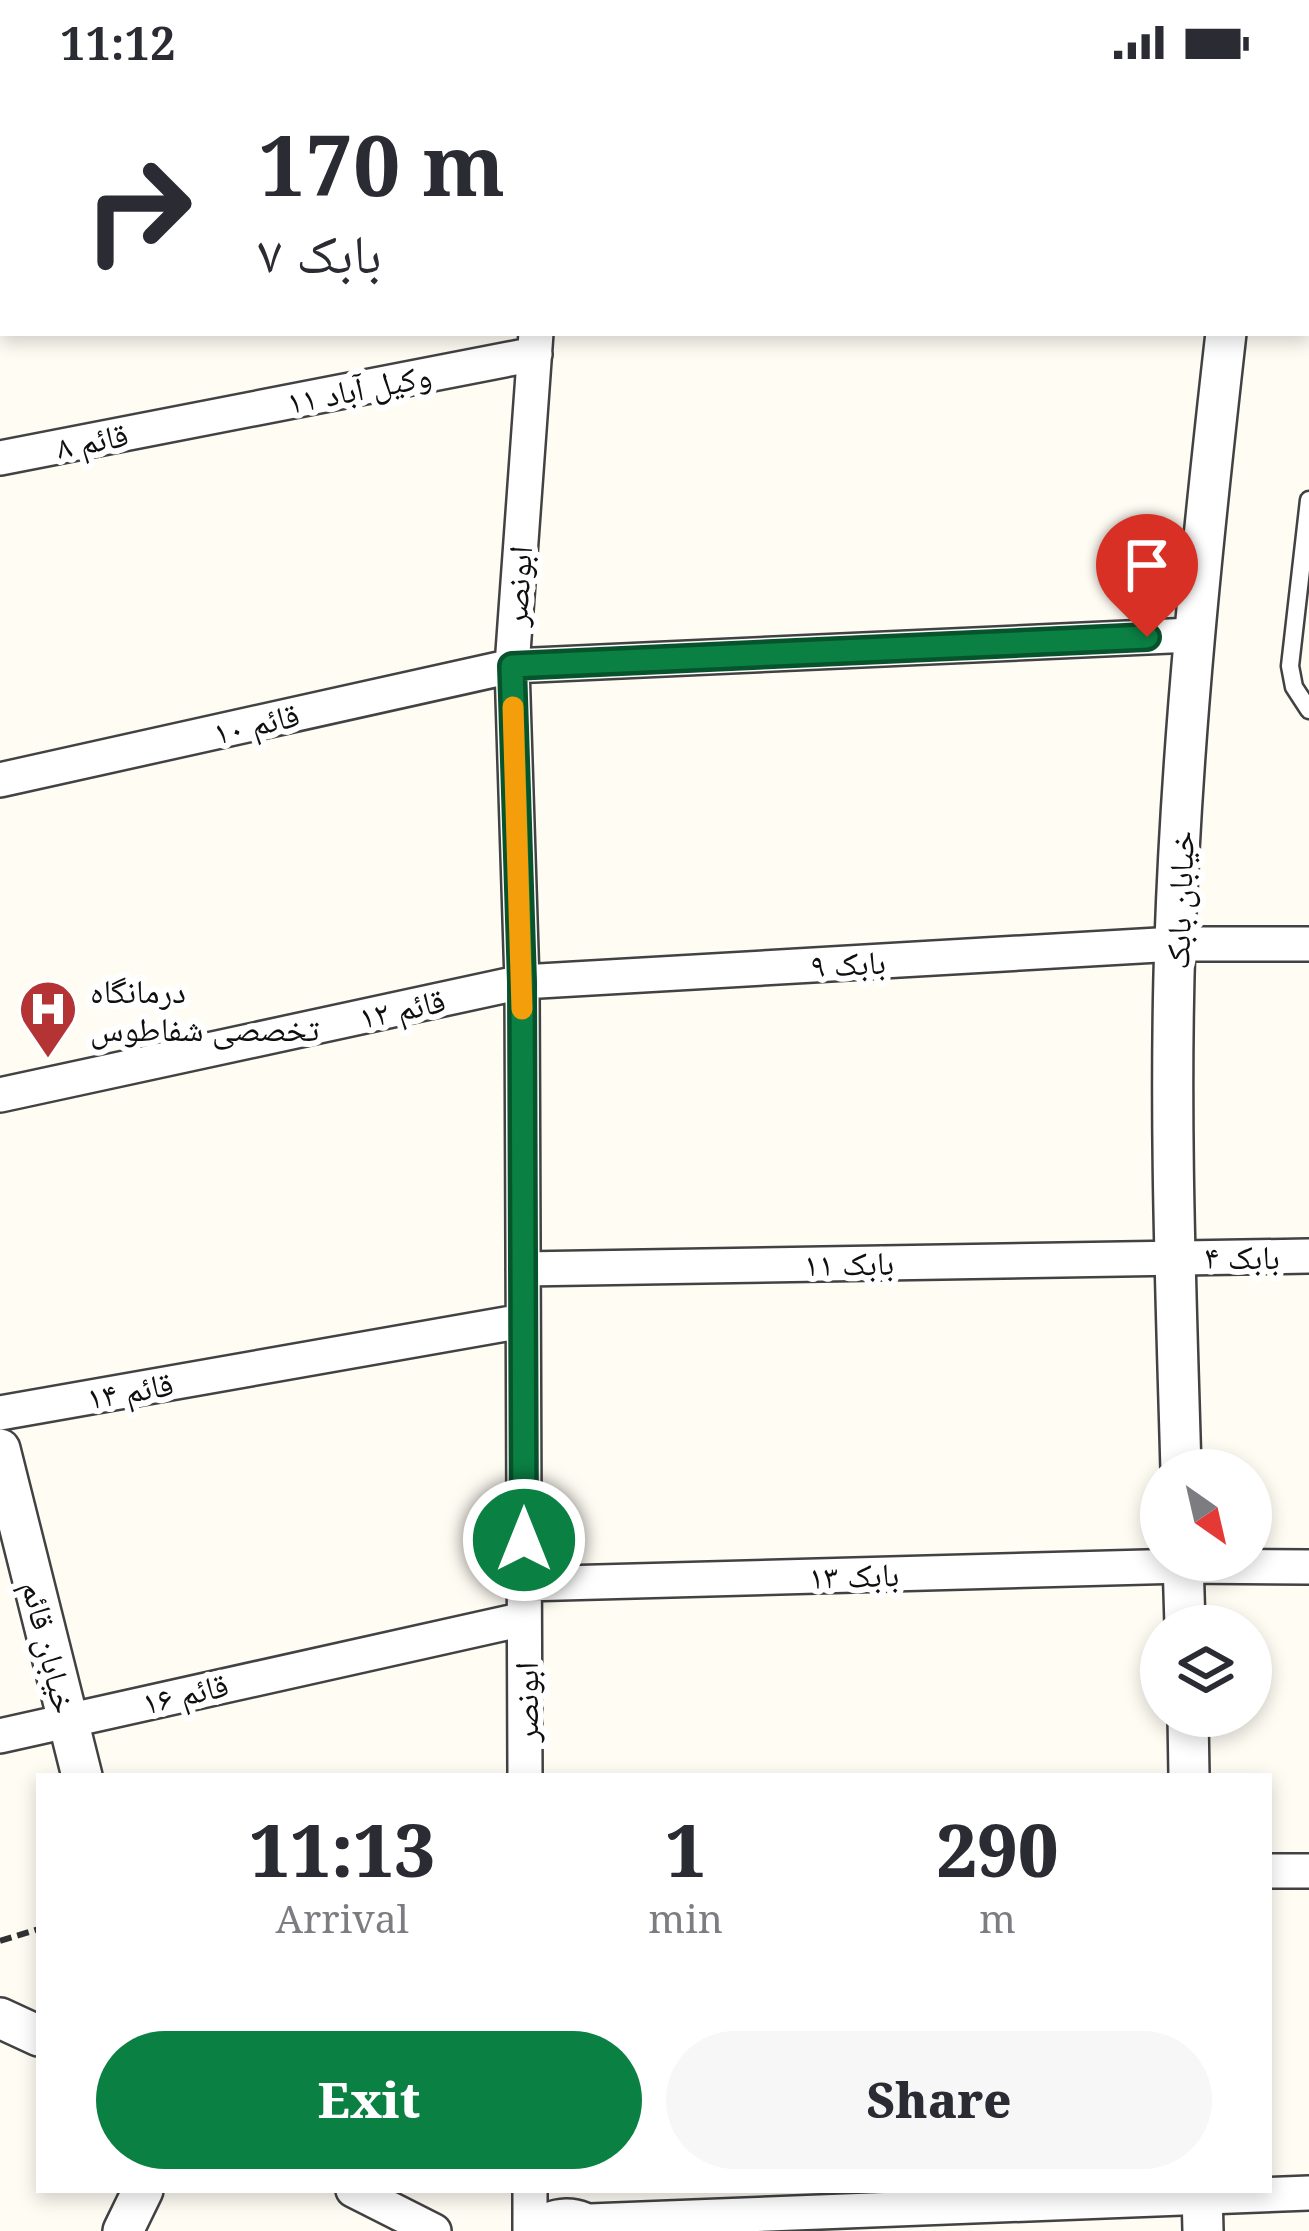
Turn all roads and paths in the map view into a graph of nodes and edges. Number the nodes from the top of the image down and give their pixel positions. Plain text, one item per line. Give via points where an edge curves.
1 (1226, 336) edge
2 (536, 344) edge
3 (184, 422) joint
4 (0, 458) edge
5 (1309, 500) edge
6 (1192, 635) junction
7 (512, 666) junction
8 (1309, 710) edge
9 (0, 781) edge
10 (1175, 944) junction
11 (1309, 944) edge
12 (522, 982) junction
13 (0, 1095) edge
14 (1309, 1256) edge
15 (1175, 1257) junction
16 (523, 1269) junction
17 (524, 1321) junction
18 (0, 1414) edge
19 (0, 1449) edge
20 (1180, 1449) edge
21 (1140, 1564) edge
22 (1272, 1566) edge
23 (1309, 1567) edge
24 (524, 1584) junction
25 (524, 1619) junction
26 (68, 1719) junction
27 (0, 1736) edge
28 (1189, 1737) edge
29 (81, 1773) edge
30 (525, 1773) edge
31 (1190, 1773) edge
32 (1272, 1871) edge
33 (1309, 1871) edge
34 (36, 1930) edge
35 (0, 1941) edge
36 (0, 2018) edge
37 (36, 2035) edge
38 (142, 2193) edge
39 (358, 2193) edge
40 (530, 2193) edge
41 (1309, 2193) edge
42 (1203, 2206) edge
43 (596, 2226) edge
44 (123, 2231) edge
45 (434, 2231) edge
46 (530, 2231) edge

1 - 6 street, خیابان بابک
2 - 3 street, وکیل آباد ۱۱
2 - 7 street, ابونصر
3 - 4 street, قائم ۸
5 - 8 lane via 1290,666
6 - 7 street, قائم ۱۰
6 - 10 street, خیابان بابک
7 - 9 street, قائم ۱۰
7 - 12 street, ابونصر
10 - 11 street, بابک ۹
10 - 12 street, بابک ۹
10 - 15 street, خیابان بابک
12 - 13 street, قائم ۱۲
12 - 16 street, ابونصر
14 - 15 street, بابک ۴
15 - 16 street, بابک ۱۱
15 - 20 street, خیابان بابک
16 - 17 street, ابونصر
17 - 18 street, قائم ۱۴
17 - 24 street, ابونصر
19 - 26 street, خیابان قائم
21 - 24 street, بابک ۱۳
22 - 23 street, بابک ۱۳
24 - 25 street, ابونصر
25 - 26 street, قائم ۱۶
25 - 30 street, ابونصر
26 - 27 street, قائم ۱۶
26 - 29 street, خیابان قائم
28 - 31 street
32 - 33 street
34 - 35 path
36 - 37 street
38 - 44 street
39 - 45 street
40 - 46 street
41 - 42 street
42 - 43 street
43 - 46 street via 559,2215

